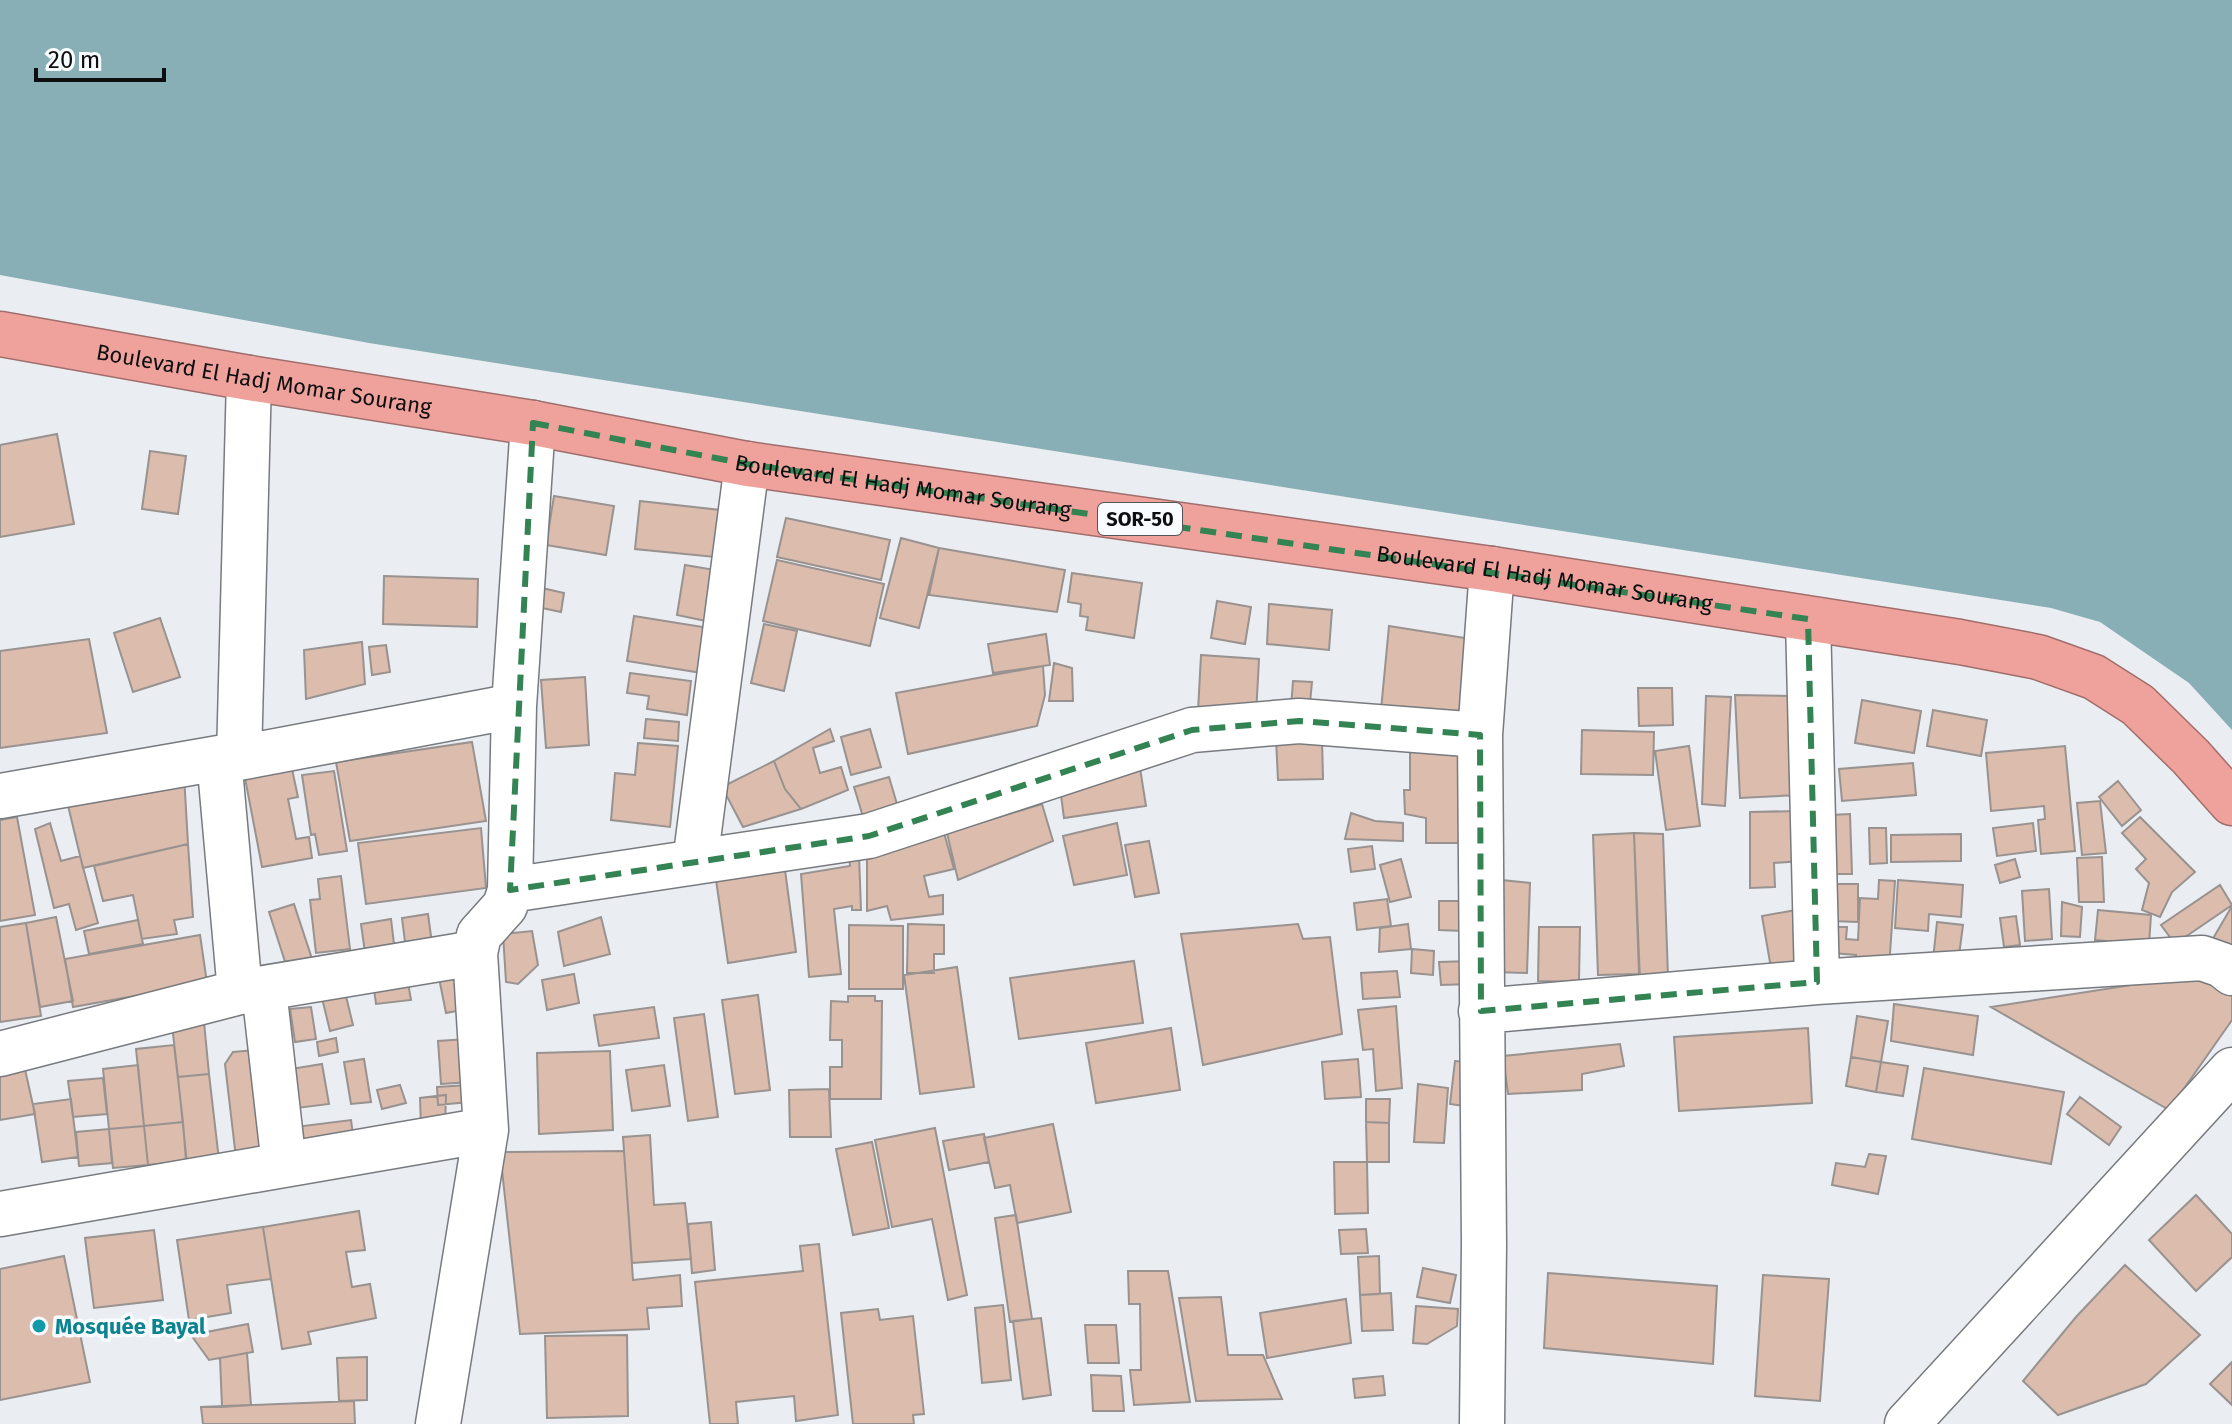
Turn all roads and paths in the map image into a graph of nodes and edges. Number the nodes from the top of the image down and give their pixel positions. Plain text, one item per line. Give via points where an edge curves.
1 (0, 334) edge
2 (249, 378) junction
3 (533, 423) junction
4 (747, 464) junction
5 (1492, 569) junction
6 (1808, 619) junction
7 (514, 706) junction
8 (1480, 735) junction
9 (229, 758) junction
10 (0, 796) edge
11 (2232, 803) edge
12 (695, 862) junction
13 (510, 890) junction
14 (475, 953) junction
15 (2232, 973) edge
16 (1817, 982) junction
17 (252, 991) junction
18 (1481, 1011) junction
19 (0, 1054) edge
20 (2232, 1070) edge
21 (486, 1130) junction
22 (284, 1165) junction
23 (0, 1214) edge
24 (438, 1424) edge
25 (1482, 1424) edge
26 (1907, 1424) edge

1 - 2 highway, Boulevard El Hadj Momar Sourang / SOR-50
2 - 3 highway, Boulevard El Hadj Momar Sourang / SOR-50
2 - 9 street
3 - 4 highway, Boulevard El Hadj Momar Sourang / SOR-50
3 - 7 street
4 - 5 highway, Boulevard El Hadj Momar Sourang / SOR-50
4 - 12 street
5 - 6 highway, Boulevard El Hadj Momar Sourang / SOR-50
5 - 8 street
6 - 11 highway, Boulevard El Hadj Momar Sourang / SOR-50 via 2038,657 2094,677 2138,705
6 - 16 street
7 - 9 street
7 - 13 street
8 - 12 street via 1299,721 1192,730 869,836
8 - 18 street
9 - 10 street
9 - 17 street
12 - 13 street
13 - 14 street via 505,906 479,935
14 - 17 street
14 - 21 street
15 - 16 street via 2202,958
16 - 18 street
17 - 19 street
17 - 22 street
18 - 25 street
20 - 26 street
21 - 22 street
21 - 24 street
22 - 23 street

